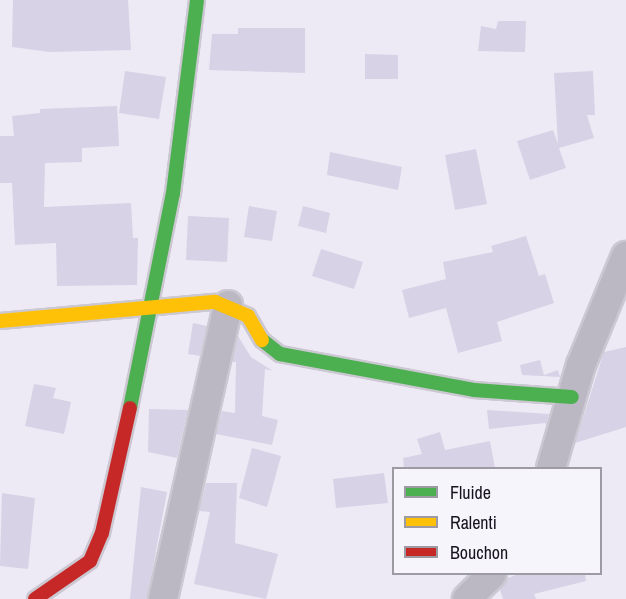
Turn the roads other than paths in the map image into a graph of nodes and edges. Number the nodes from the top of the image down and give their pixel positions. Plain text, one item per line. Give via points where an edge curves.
1 (197, 0) edge
2 (626, 256) edge
3 (228, 305) junction
4 (153, 306) junction
5 (0, 321) edge
6 (572, 397) junction
7 (551, 467) edge
8 (490, 575) edge
9 (35, 599) edge
10 (163, 599) edge
11 (467, 599) edge

1 - 4 street via 173,193
2 - 6 street
3 - 4 street
3 - 6 street via 248,316 267,346 280,354 474,390
3 - 10 street
4 - 5 street
4 - 9 street via 102,533 90,561
6 - 7 street
8 - 11 street

